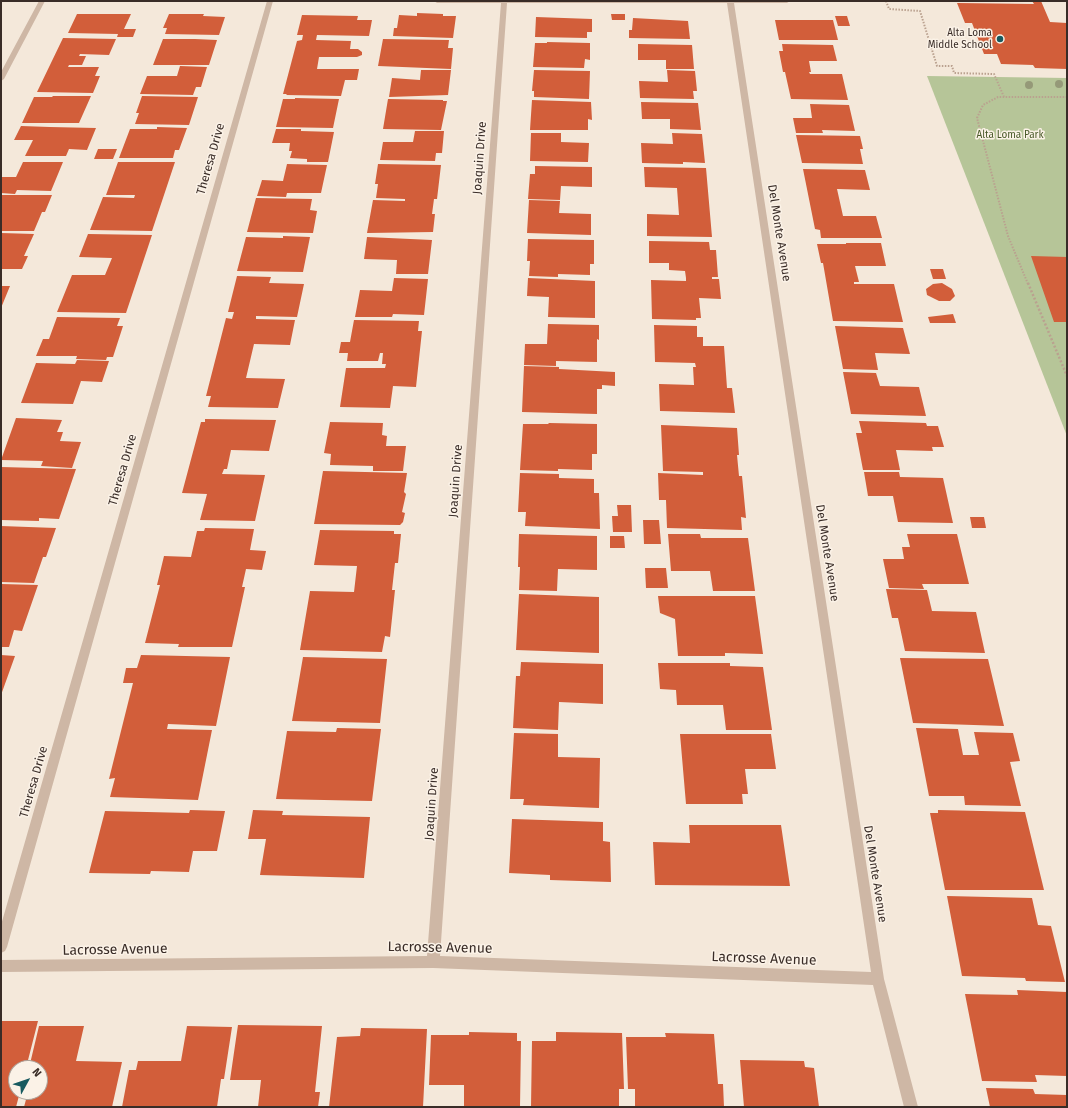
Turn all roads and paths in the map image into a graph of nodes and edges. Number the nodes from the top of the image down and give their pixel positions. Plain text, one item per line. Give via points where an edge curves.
1 (42, 1) edge
2 (270, 1) edge
3 (437, 1) edge
4 (731, 1) edge
5 (787, 1) edge
6 (886, 1) edge
7 (504, 2) edge
8 (1, 79) edge
9 (1004, 97) junction
10 (1067, 97) edge
11 (1067, 376) edge
12 (1, 947) edge
13 (433, 962) junction
14 (1, 966) edge
15 (878, 979) junction
16 (911, 1107) edge

1 - 8 street
2 - 12 street, Theresa Drive
3 - 7 street
4 - 5 street
4 - 7 street
4 - 15 street, Del Monte Avenue
6 - 9 path via 889,9 920,11 938,66 952,66 954,73 994,74
7 - 13 street, Joaquin Drive
9 - 10 path
9 - 11 path via 983,104 977,118 1008,236
13 - 14 street, Lacrosse Avenue
13 - 15 street, Lacrosse Avenue
15 - 16 street, Del Monte Avenue

